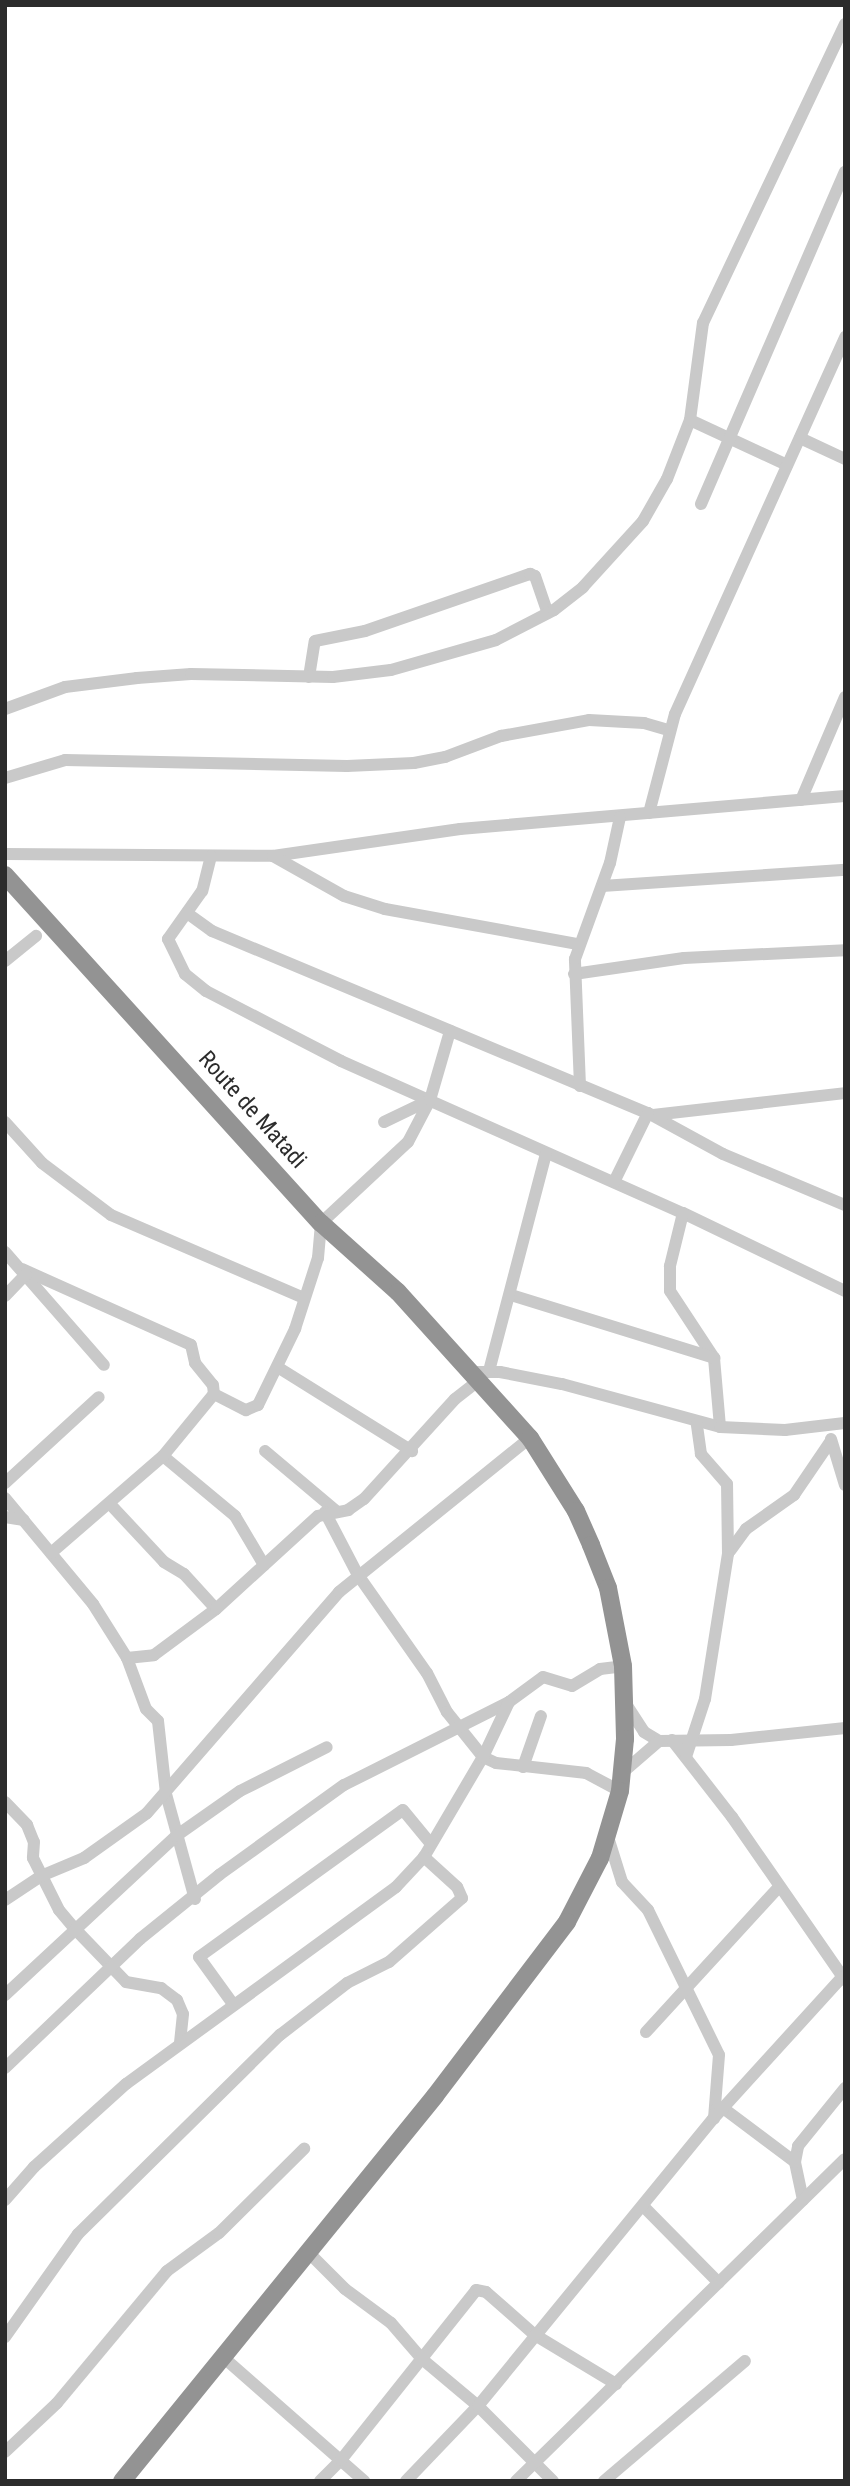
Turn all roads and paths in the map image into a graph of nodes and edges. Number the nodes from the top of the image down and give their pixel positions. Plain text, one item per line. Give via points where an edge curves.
1 (845, 24) edge
2 (845, 172) edge
3 (845, 337) edge
4 (690, 420) junction
5 (730, 438) junction
6 (800, 438) junction
7 (845, 459) edge
8 (787, 465) junction
9 (701, 503) dead end
10 (548, 613) junction
11 (309, 677) junction
12 (845, 697) edge
13 (5, 709) edge
14 (669, 730) junction
15 (5, 778) edge
16 (845, 796) edge
17 (801, 800) junction
18 (649, 813) junction
19 (620, 817) junction
20 (5, 854) edge
21 (211, 856) junction
22 (273, 856) junction
23 (845, 870) edge
24 (5, 875) edge
25 (602, 886) junction
26 (187, 913) junction
27 (36, 936) dead end
28 (578, 944) junction
29 (845, 950) edge
30 (5, 961) edge
31 (574, 974) junction
32 (450, 1031) junction
33 (580, 1086) junction
34 (845, 1093) edge
35 (430, 1100) junction
36 (651, 1114) junction
37 (5, 1122) edge
38 (384, 1122) dead end
39 (547, 1154) junction
40 (614, 1182) junction
41 (845, 1205) edge
42 (683, 1213) junction
43 (321, 1223) junction
44 (5, 1251) edge
45 (24, 1271) junction
46 (845, 1291) edge
47 (511, 1295) junction
48 (5, 1296) edge
49 (304, 1298) junction
50 (714, 1358) junction
51 (104, 1365) dead end
52 (279, 1368) junction
53 (478, 1375) junction
54 (214, 1394) junction
55 (99, 1397) dead end
56 (697, 1424) junction
57 (845, 1424) edge
58 (720, 1427) junction
59 (530, 1438) junction
60 (830, 1442) junction
61 (265, 1451) dead end
62 (412, 1451) junction
63 (163, 1456) junction
64 (5, 1483) edge
65 (845, 1485) edge
66 (5, 1498) edge
67 (110, 1504) junction
68 (330, 1511) junction
69 (5, 1517) edge
70 (24, 1520) junction
71 (51, 1553) junction
72 (728, 1554) junction
73 (264, 1565) junction
74 (358, 1575) junction
75 (216, 1609) junction
76 (127, 1658) junction
77 (623, 1667) junction
78 (509, 1702) junction
79 (625, 1702) junction
80 (541, 1716) dead end
81 (458, 1727) junction
82 (845, 1728) edge
83 (666, 1740) junction
84 (693, 1740) junction
85 (327, 1747) dead end
86 (483, 1757) junction
87 (686, 1757) junction
88 (523, 1767) junction
89 (622, 1773) junction
90 (620, 1791) junction
91 (166, 1794) junction
92 (5, 1802) edge
93 (176, 1836) junction
94 (608, 1837) junction
95 (431, 1844) junction
96 (424, 1857) junction
97 (41, 1876) junction
98 (778, 1888) junction
99 (195, 1899) junction
100 (5, 1900) edge
101 (76, 1930) junction
102 (108, 1967) junction
103 (844, 1978) edge
104 (687, 1990) junction
105 (5, 1994) edge
106 (233, 2004) junction
107 (646, 2032) dead end
108 (180, 2043) junction
109 (5, 2068) edge
110 (845, 2088) edge
111 (718, 2112) junction
112 (304, 2149) dead end
113 (845, 2159) edge
114 (796, 2162) junction
115 (5, 2200) edge
116 (803, 2200) junction
117 (645, 2208) junction
118 (309, 2253) junction
119 (719, 2283) junction
120 (535, 2335) junction
121 (5, 2337) edge
122 (223, 2357) junction
123 (422, 2359) junction
124 (745, 2361) dead end
125 (616, 2384) junction
126 (478, 2406) junction
127 (5, 2452) edge
128 (341, 2460) junction
129 (536, 2461) junction
130 (122, 2481) edge
131 (320, 2481) edge
132 (364, 2481) edge
133 (406, 2481) edge
134 (516, 2481) edge
135 (553, 2481) edge
136 (604, 2481) edge

1 - 4 street via 703,323
2 - 5 street
3 - 6 street
4 - 5 street
4 - 10 street via 667,479 643,521 583,587
5 - 8 street
5 - 9 street
6 - 7 street
6 - 8 street
8 - 14 street
10 - 11 street via 496,640 419,664 374,674
10 - 11 street via 536,576 530,574 365,631 315,641
11 - 13 street via 191,674 137,678 65,687
12 - 17 street
14 - 15 street via 643,723 589,720 501,737 414,763 347,766 84,759 54,762
14 - 18 street
16 - 17 street
17 - 18 street
18 - 19 street
19 - 22 street via 460,829
19 - 25 street
20 - 21 street
21 - 22 street
21 - 26 street via 202,891
22 - 28 street via 344,896 385,909
23 - 25 street
24 - 43 highway, Route de Matadi
25 - 28 street
26 - 32 street via 212,931
26 - 35 street via 173,928 168,944 194,983 261,1023
27 - 30 street
28 - 31 street
29 - 31 street via 684,958
31 - 33 street
32 - 33 street
32 - 35 street
33 - 36 street
34 - 36 street
35 - 38 street
35 - 39 street
35 - 43 street via 401,1151
36 - 40 street
36 - 41 street via 723,1154
37 - 49 street via 42,1163 111,1215
39 - 40 street
39 - 47 street
40 - 42 street
42 - 46 street
42 - 50 street via 670,1266 670,1291
43 - 49 street via 318,1258
43 - 53 highway, Route de Matadi via 398,1292
44 - 45 street
45 - 48 street
45 - 51 street
45 - 54 street via 191,1345 195,1363 213,1385
47 - 50 street
47 - 53 street
49 - 52 street
50 - 58 street
52 - 54 street via 250,1410
52 - 62 street
53 - 56 street via 562,1384
53 - 59 highway, Route de Matadi
53 - 62 street
54 - 63 street
55 - 64 street
56 - 58 street
56 - 72 street via 701,1454 727,1484
57 - 58 street via 785,1430
57 - 60 street via 831,1433
59 - 74 street
59 - 77 highway, Route de Matadi via 576,1511 591,1545 608,1588
60 - 65 street
60 - 72 street via 794,1495 746,1529
61 - 68 street
62 - 68 street via 364,1499 348,1510
63 - 67 street
63 - 73 street via 235,1516
66 - 70 street
67 - 71 street
67 - 75 street via 163,1562 184,1574
68 - 73 street
68 - 74 street
69 - 70 street
70 - 71 street
71 - 76 street via 93,1604
72 - 84 street via 705,1699
73 - 75 street
74 - 81 street via 411,1648
74 - 91 street
75 - 76 street via 154,1655
76 - 91 street via 146,1709 158,1721
77 - 78 street via 600,1669 572,1686 546,1676
77 - 79 highway, Route de Matadi
78 - 81 street
78 - 86 street
79 - 83 street via 644,1732
79 - 89 highway, Route de Matadi
80 - 88 street
81 - 86 street
81 - 99 street via 344,1785 219,1875
82 - 84 street
83 - 84 street
83 - 87 street
83 - 89 street
84 - 87 street
85 - 93 street via 240,1791
86 - 88 street
86 - 95 street
87 - 98 street
88 - 90 street via 586,1773
89 - 90 highway, Route de Matadi
90 - 94 highway, Route de Matadi
91 - 93 street
91 - 97 street via 84,1858
92 - 97 street via 27,1825
93 - 99 street
93 - 101 street
94 - 104 street via 622,1882 648,1910
94 - 118 highway, Route de Matadi via 574,1910 526,1982
95 - 96 street
95 - 106 street via 403,1810 199,1958
96 - 106 street via 397,1887
96 - 121 street via 457,1887 462,1898 389,1962 347,1983 271,2043 79,2234
97 - 100 street
97 - 101 street
98 - 103 street
98 - 104 street
99 - 102 street
101 - 102 street
101 - 105 street
102 - 108 street via 125,1982 171,1992 183,2014
102 - 109 street
103 - 111 street
104 - 107 street
104 - 111 street via 721,2061
106 - 108 street
108 - 115 street via 104,2101
110 - 114 street via 802,2139
111 - 114 street
111 - 117 street
112 - 127 street via 219,2233 167,2271 57,2403
113 - 116 street
114 - 116 street
116 - 119 street
117 - 119 street
117 - 120 street
118 - 122 highway, Route de Matadi
118 - 123 street via 345,2289 398,2330
119 - 125 street
120 - 123 street via 485,2292 476,2290
120 - 125 street
120 - 126 street
122 - 128 street
122 - 130 highway, Route de Matadi
123 - 126 street
123 - 128 street
124 - 136 street
125 - 129 street
126 - 129 street
126 - 133 street
128 - 131 street
128 - 132 street
129 - 134 street
129 - 135 street

